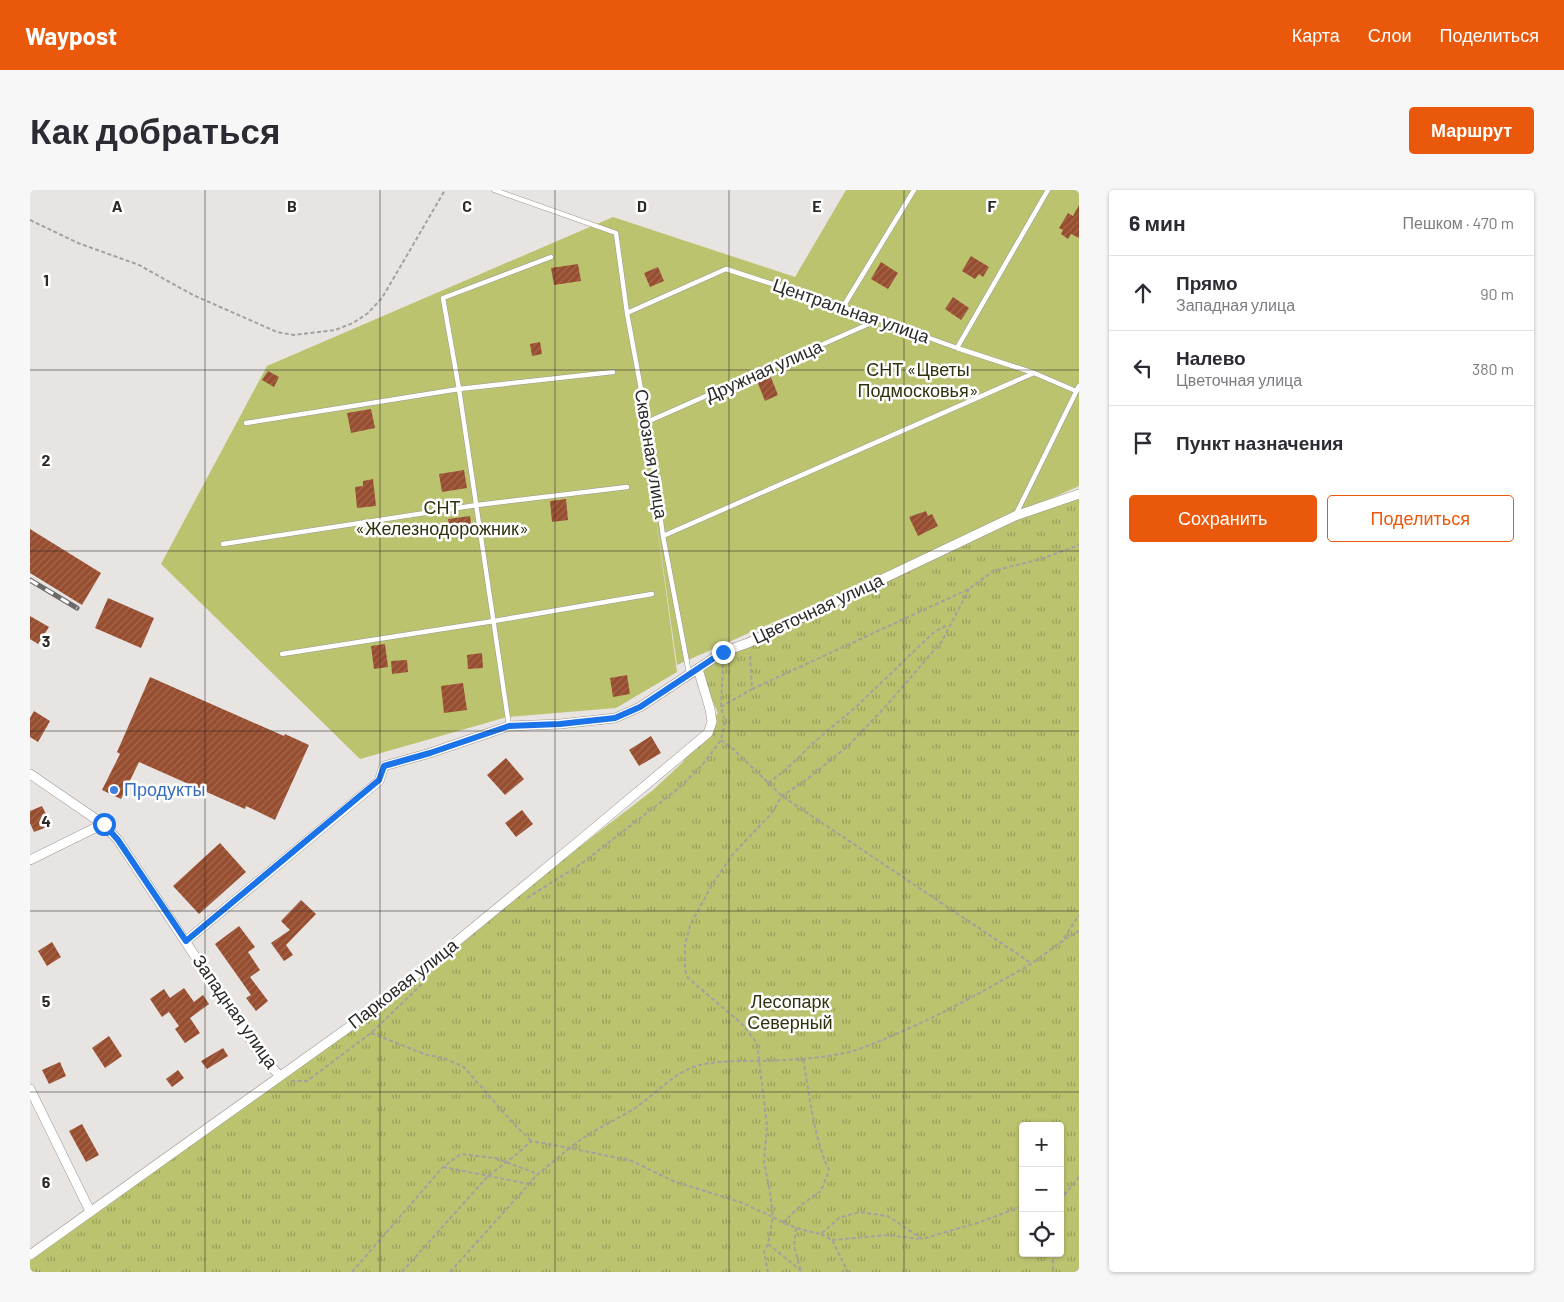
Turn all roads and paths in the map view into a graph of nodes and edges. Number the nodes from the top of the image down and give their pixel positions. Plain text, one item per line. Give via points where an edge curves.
1 (445, 190) edge
2 (494, 190) edge
3 (914, 190) edge
4 (1048, 190) edge
5 (30, 220) edge
6 (551, 258) dead end
7 (843, 307) junction
8 (627, 313) junction
9 (880, 320) junction
10 (957, 348) junction
11 (613, 372) dead end
12 (1034, 373) junction
13 (460, 389) junction
14 (1078, 389) edge
15 (647, 422) junction
16 (246, 423) dead end
17 (627, 487) dead end
18 (1079, 494) edge
19 (477, 505) junction
20 (1016, 516) junction
21 (663, 536) junction
22 (223, 544) dead end
23 (1079, 545) edge
24 (969, 589) junction
25 (652, 594) dead end
26 (494, 621) junction
27 (950, 625) junction
28 (748, 643) junction
29 (282, 654) dead end
30 (698, 669) junction
31 (690, 674) junction
32 (752, 689) junction
33 (722, 707) dead end
34 (509, 726) junction
35 (721, 740) dead end
36 (30, 774) edge
37 (768, 783) junction
38 (782, 796) junction
39 (104, 824) junction
40 (30, 860) edge
41 (1079, 915) edge
42 (1079, 931) edge
43 (1062, 940) junction
44 (186, 941) junction
45 (1031, 963) junction
46 (371, 1032) dead end
47 (803, 1059) junction
48 (760, 1061) junction
49 (280, 1076) junction
50 (30, 1089) edge
51 (531, 1141) junction
52 (570, 1148) junction
53 (507, 1162) junction
54 (443, 1167) junction
55 (538, 1174) junction
56 (488, 1176) junction
57 (1079, 1177) edge
58 (529, 1184) junction
59 (1064, 1195) edge
60 (1019, 1207) edge
61 (90, 1211) junction
62 (772, 1217) junction
63 (783, 1224) junction
64 (796, 1228) junction
65 (821, 1234) junction
66 (922, 1239) junction
67 (832, 1240) junction
68 (768, 1244) junction
69 (30, 1255) edge
70 (1053, 1257) edge
71 (352, 1272) edge
72 (402, 1272) edge
73 (450, 1272) edge
74 (768, 1272) edge
75 (802, 1272) edge
76 (848, 1272) edge
77 (1053, 1272) edge

1 - 5 path via 382,298 368,313 335,330 309,335 277,332 193,295 139,265 78,243
2 - 8 lane, Сквозная улица via 616,233
3 - 7 lane
4 - 10 lane
6 - 13 lane via 443,298
7 - 8 lane, Центральная улица via 726,269
7 - 9 lane, Центральная улица
8 - 15 lane, Сквозная улица
9 - 10 lane, Центральная улица
9 - 15 lane, Дружная улица
10 - 12 lane, Центральная улица
11 - 13 lane
12 - 14 lane, Центральная улица
12 - 21 lane
13 - 16 lane
13 - 19 lane
14 - 20 lane
15 - 21 lane, Сквозная улица
17 - 19 lane
18 - 20 street, Цветочная улица
19 - 22 lane
19 - 26 lane
20 - 28 street, Цветочная улица
21 - 31 lane, Сквозная улица
23 - 24 path via 993,571
24 - 27 path
24 - 32 path
25 - 26 lane
26 - 29 lane
26 - 34 lane
27 - 37 path via 934,632 857,706
27 - 38 path via 936,648 848,746
28 - 30 street, Цветочная улица via 723,652
28 - 32 path
30 - 31 street, Цветочная улица
30 - 49 street, Парковая улица via 712,722 708,733 377,1007
31 - 34 street, Цветочная улица via 640,707 615,718
32 - 33 path
34 - 44 street, Цветочная улица via 384,766 379,780
35 - 37 path
36 - 39 street, Западная улица
37 - 38 path
38 - 45 path
38 - 48 path via 771,814 732,854 691,923 685,944 688,978 741,1023 757,1044
39 - 40 street
39 - 44 street, Западная улица
41 - 43 path
42 - 43 path
43 - 45 path
44 - 49 street, Западная улица via 262,1057
45 - 47 path via 927,1020 861,1048
46 - 51 path via 464,1068
47 - 48 path
47 - 63 path via 817,1130 829,1170 821,1191 801,1205
48 - 52 path via 687,1068 638,1106
48 - 62 path via 767,1126 764,1162
49 - 61 street, Парковая улица
50 - 61 street
51 - 52 path
51 - 53 path
52 - 55 path
52 - 62 path via 632,1161 673,1181 733,1200
53 - 54 path via 477,1154 461,1154
53 - 55 path
53 - 56 path
54 - 56 path
54 - 71 path
55 - 58 path
56 - 58 path
56 - 72 path
57 - 59 path
58 - 73 path
60 - 66 path
61 - 69 street, Парковая улица
62 - 63 path
62 - 68 path
63 - 64 path
64 - 65 path
64 - 75 path via 794,1246
65 - 66 path via 839,1218 859,1212 888,1216
65 - 67 path
66 - 67 path via 888,1235
67 - 76 path
68 - 74 path via 764,1252
68 - 75 path
70 - 77 path

